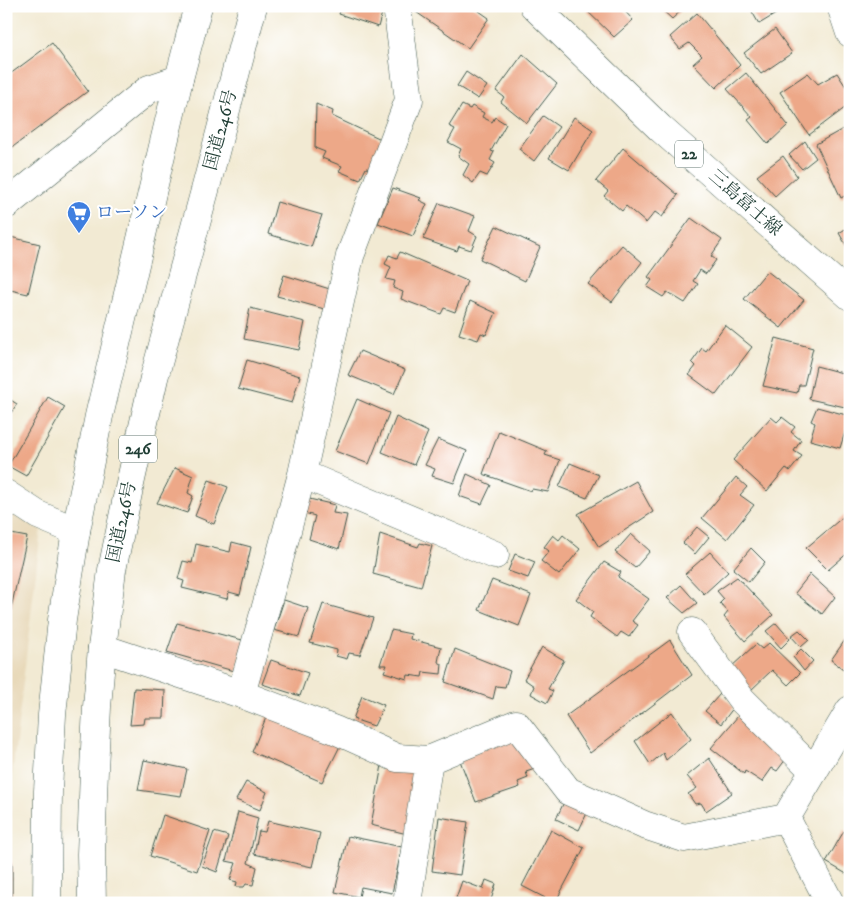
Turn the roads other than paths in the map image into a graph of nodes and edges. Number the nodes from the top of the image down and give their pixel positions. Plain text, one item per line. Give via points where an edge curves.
1 (198, 6) edge
2 (253, 6) edge
3 (398, 6) edge
4 (534, 6) edge
5 (841, 6) edge
6 (850, 33) edge
7 (179, 79) junction
8 (6, 205) edge
9 (850, 296) edge
10 (302, 474) junction
11 (6, 494) edge
12 (76, 531) junction
13 (495, 555) dead end
14 (692, 632) dead end
15 (102, 648) junction
16 (241, 694) junction
17 (850, 710) edge
18 (429, 760) junction
19 (814, 771) junction
20 (786, 818) junction
21 (824, 900) edge
22 (47, 903) edge
23 (92, 903) edge
24 (407, 903) edge

1 - 7 main road, 246
2 - 15 main road, 国道246号 / 246 via 154,378 112,570
3 - 10 main road via 409,100 350,256
4 - 9 main road, 三島富士線 / 22 via 660,128
5 - 6 main road
7 - 8 main road via 149,90
7 - 12 main road, 246 via 99,416
10 - 13 main road
10 - 16 main road
11 - 12 main road via 38,515
12 - 22 main road, 246 via 52,715
14 - 19 main road via 742,700
15 - 16 main road
15 - 23 main road, 国道246号 / 246 via 94,770
16 - 18 main road via 397,758
17 - 19 main road
18 - 20 main road via 516,724 568,791 644,825 684,838
18 - 24 main road
19 - 20 main road
20 - 21 main road

